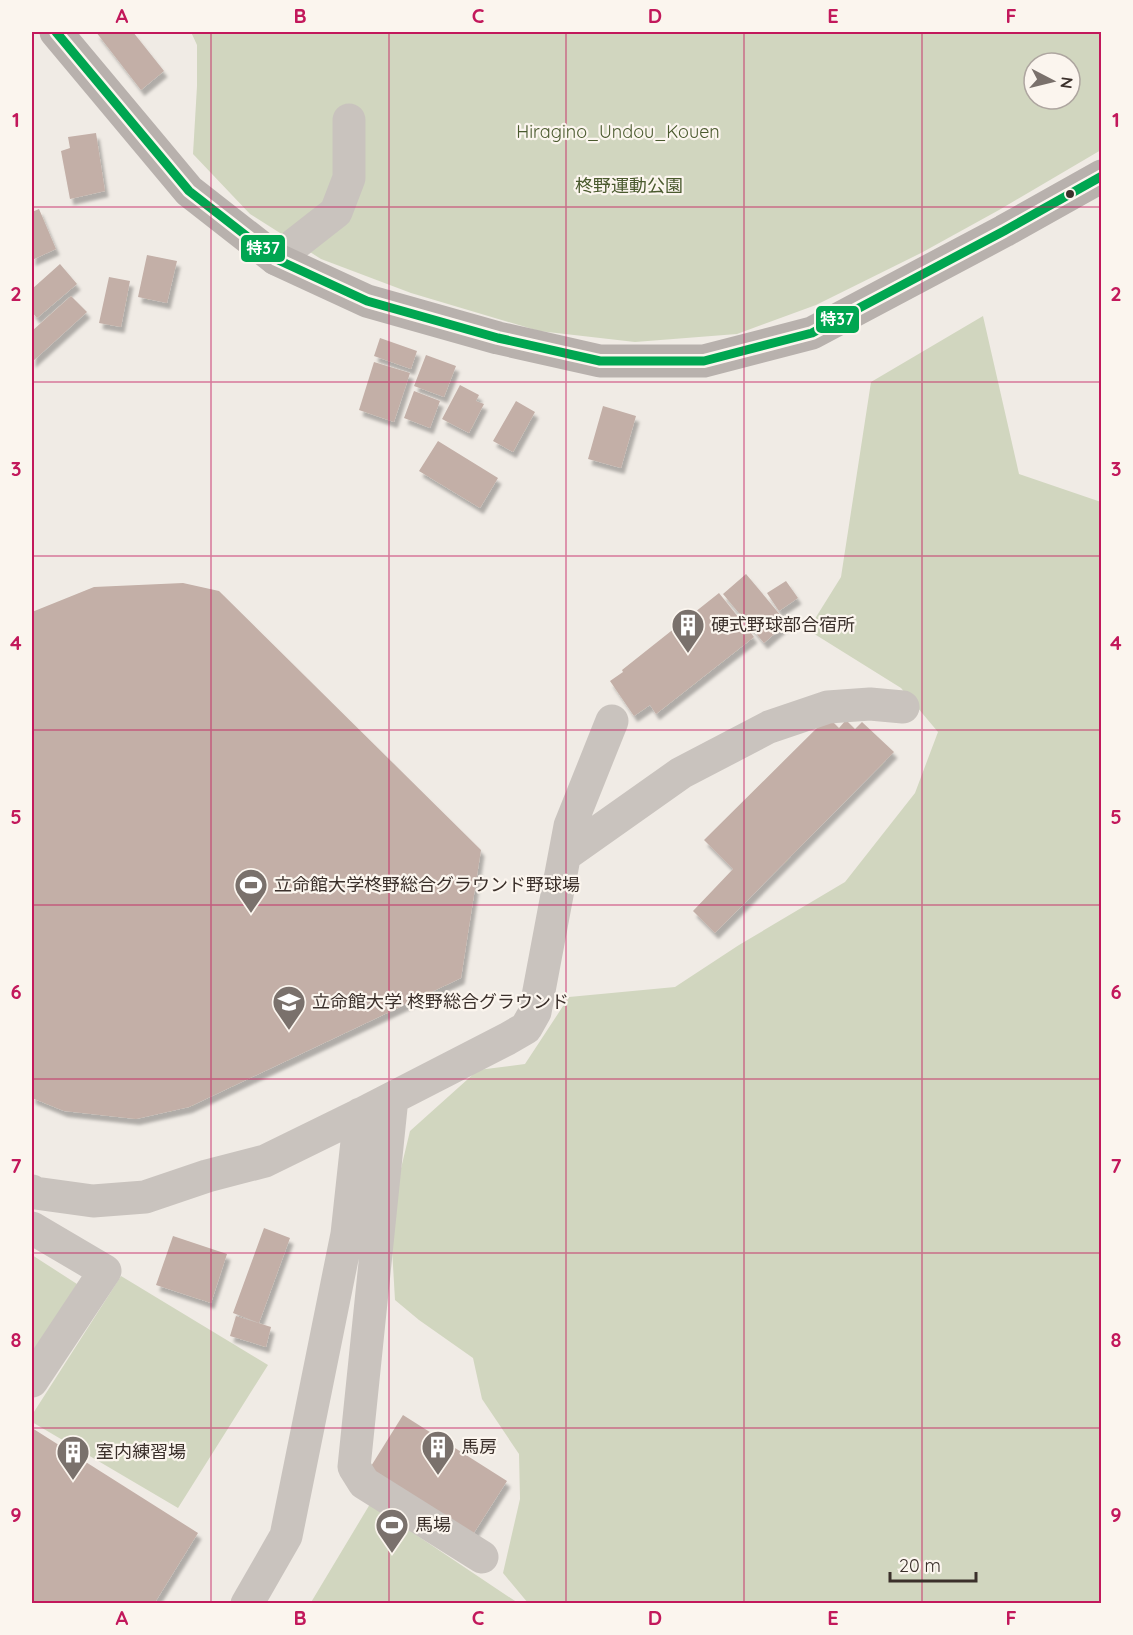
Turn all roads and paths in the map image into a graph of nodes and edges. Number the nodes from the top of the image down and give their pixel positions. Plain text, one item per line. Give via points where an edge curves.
1 (56, 32) edge
2 (349, 120) dead end
3 (1101, 176) edge
4 (276, 259) junction
5 (903, 707) dead end
6 (612, 721) dead end
7 (565, 855) junction
8 (392, 1098) junction
9 (360, 1114) junction
10 (32, 1191) edge
11 (32, 1228) edge
12 (32, 1381) edge
13 (482, 1557) dead end
14 (247, 1604) edge

1 - 4 main road via 189,191
2 - 4 lane via 349,178 336,212
3 - 4 main road via 812,333 705,361 600,361 498,338 367,301
5 - 7 lane via 828,707 769,727 681,773
6 - 7 lane via 570,825
7 - 8 lane via 535,1012 526,1028
8 - 9 lane
8 - 13 lane via 354,1467 364,1483
9 - 10 lane via 266,1161 145,1197 93,1201
9 - 14 lane via 347,1234 286,1536
11 - 12 lane via 105,1271

